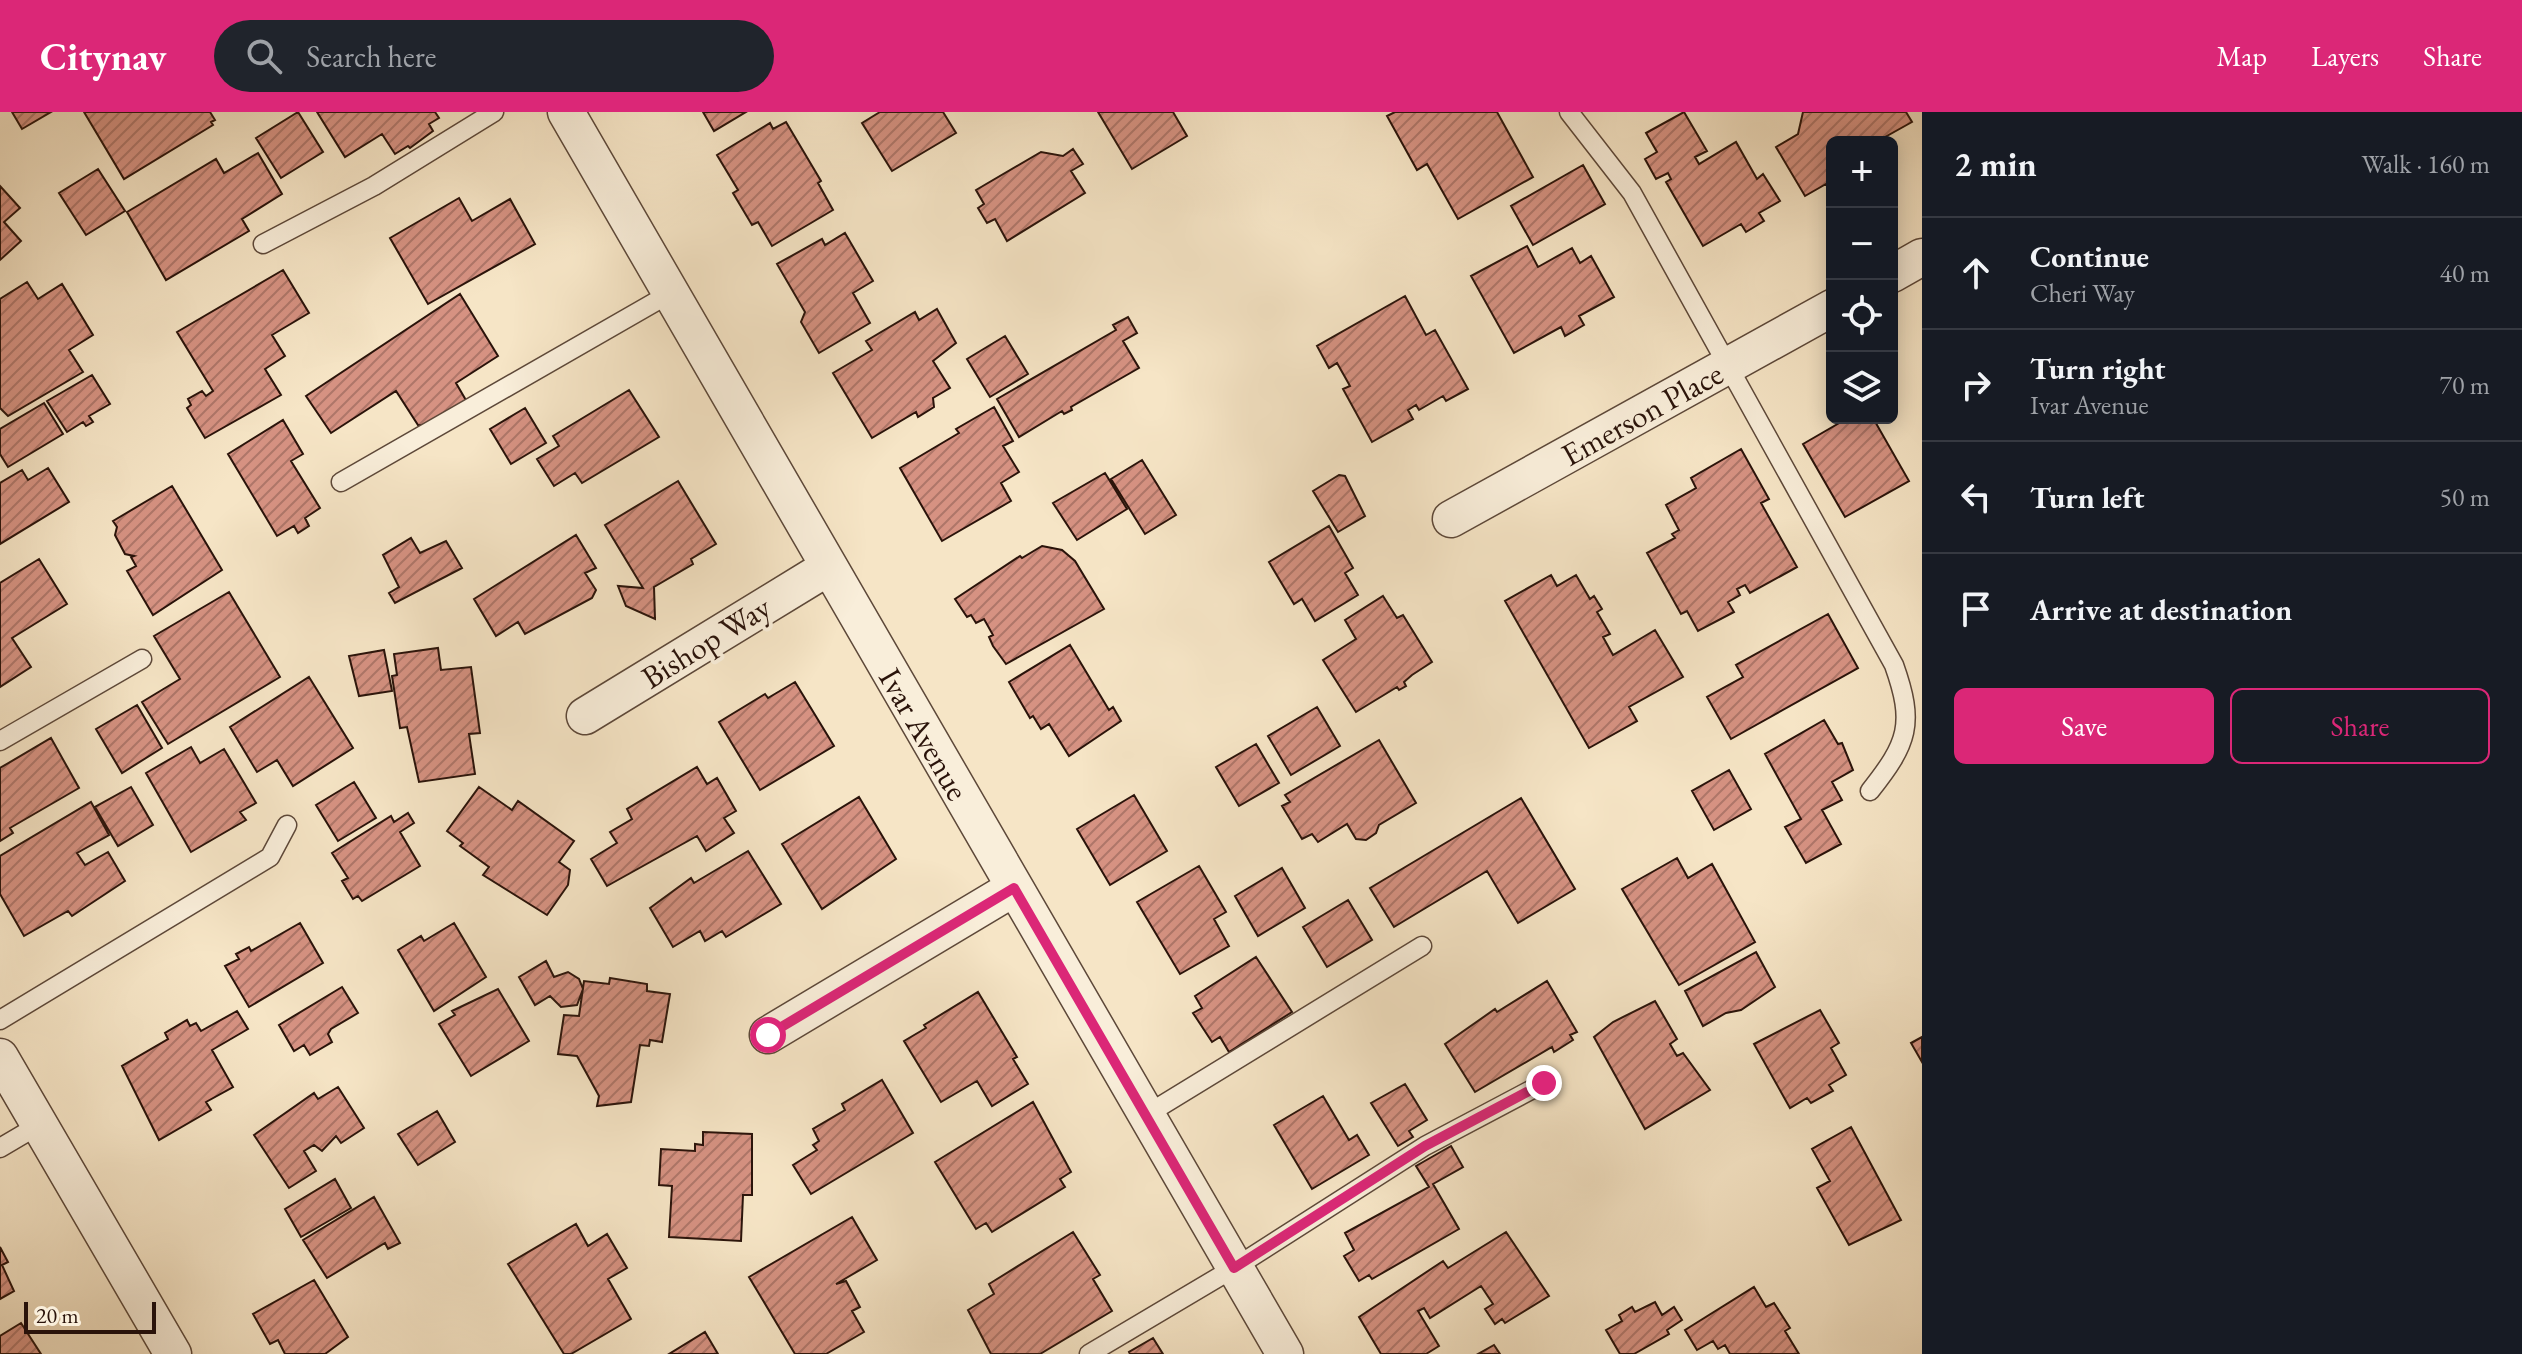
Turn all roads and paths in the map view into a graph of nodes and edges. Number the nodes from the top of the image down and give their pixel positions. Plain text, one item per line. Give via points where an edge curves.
1 (494, 112) edge
2 (566, 112) edge
3 (1569, 112) edge
4 (263, 244) dead end
5 (1922, 257) edge
6 (1898, 271) edge
7 (669, 294) junction
8 (1826, 311) edge
9 (1727, 368) junction
10 (341, 482) dead end
11 (1451, 519) dead end
12 (827, 568) junction
13 (142, 659) dead end
14 (585, 716) dead end
15 (0, 741) edge
16 (1870, 791) dead end
17 (287, 825) dead end
18 (1014, 888) junction
19 (1422, 946) dead end
20 (0, 1020) edge
21 (768, 1035) dead end
22 (0, 1057) edge
23 (1544, 1083) dead end
24 (1146, 1115) junction
25 (39, 1125) junction
26 (0, 1148) edge
27 (1234, 1268) junction
28 (173, 1354) edge
29 (1089, 1354) edge
30 (1285, 1354) edge

1 - 4 lane via 374,186
2 - 7 street, Ivar Avenue
3 - 9 lane via 1632,193
5 - 6 street
7 - 10 lane
7 - 12 street, Ivar Avenue
8 - 9 street, Emerson Place
9 - 11 street, Emerson Place
9 - 16 lane via 1894,665 1908,704 1900,753
12 - 14 street, Bishop Way
12 - 18 street, Ivar Avenue
13 - 15 lane
17 - 20 lane via 270,857
18 - 21 street
18 - 24 street, Ivar Avenue
19 - 24 lane
22 - 25 street
23 - 27 lane via 1425,1146
24 - 27 street, Ivar Avenue
25 - 26 lane
25 - 28 street
27 - 29 lane
27 - 30 street, Ivar Avenue

